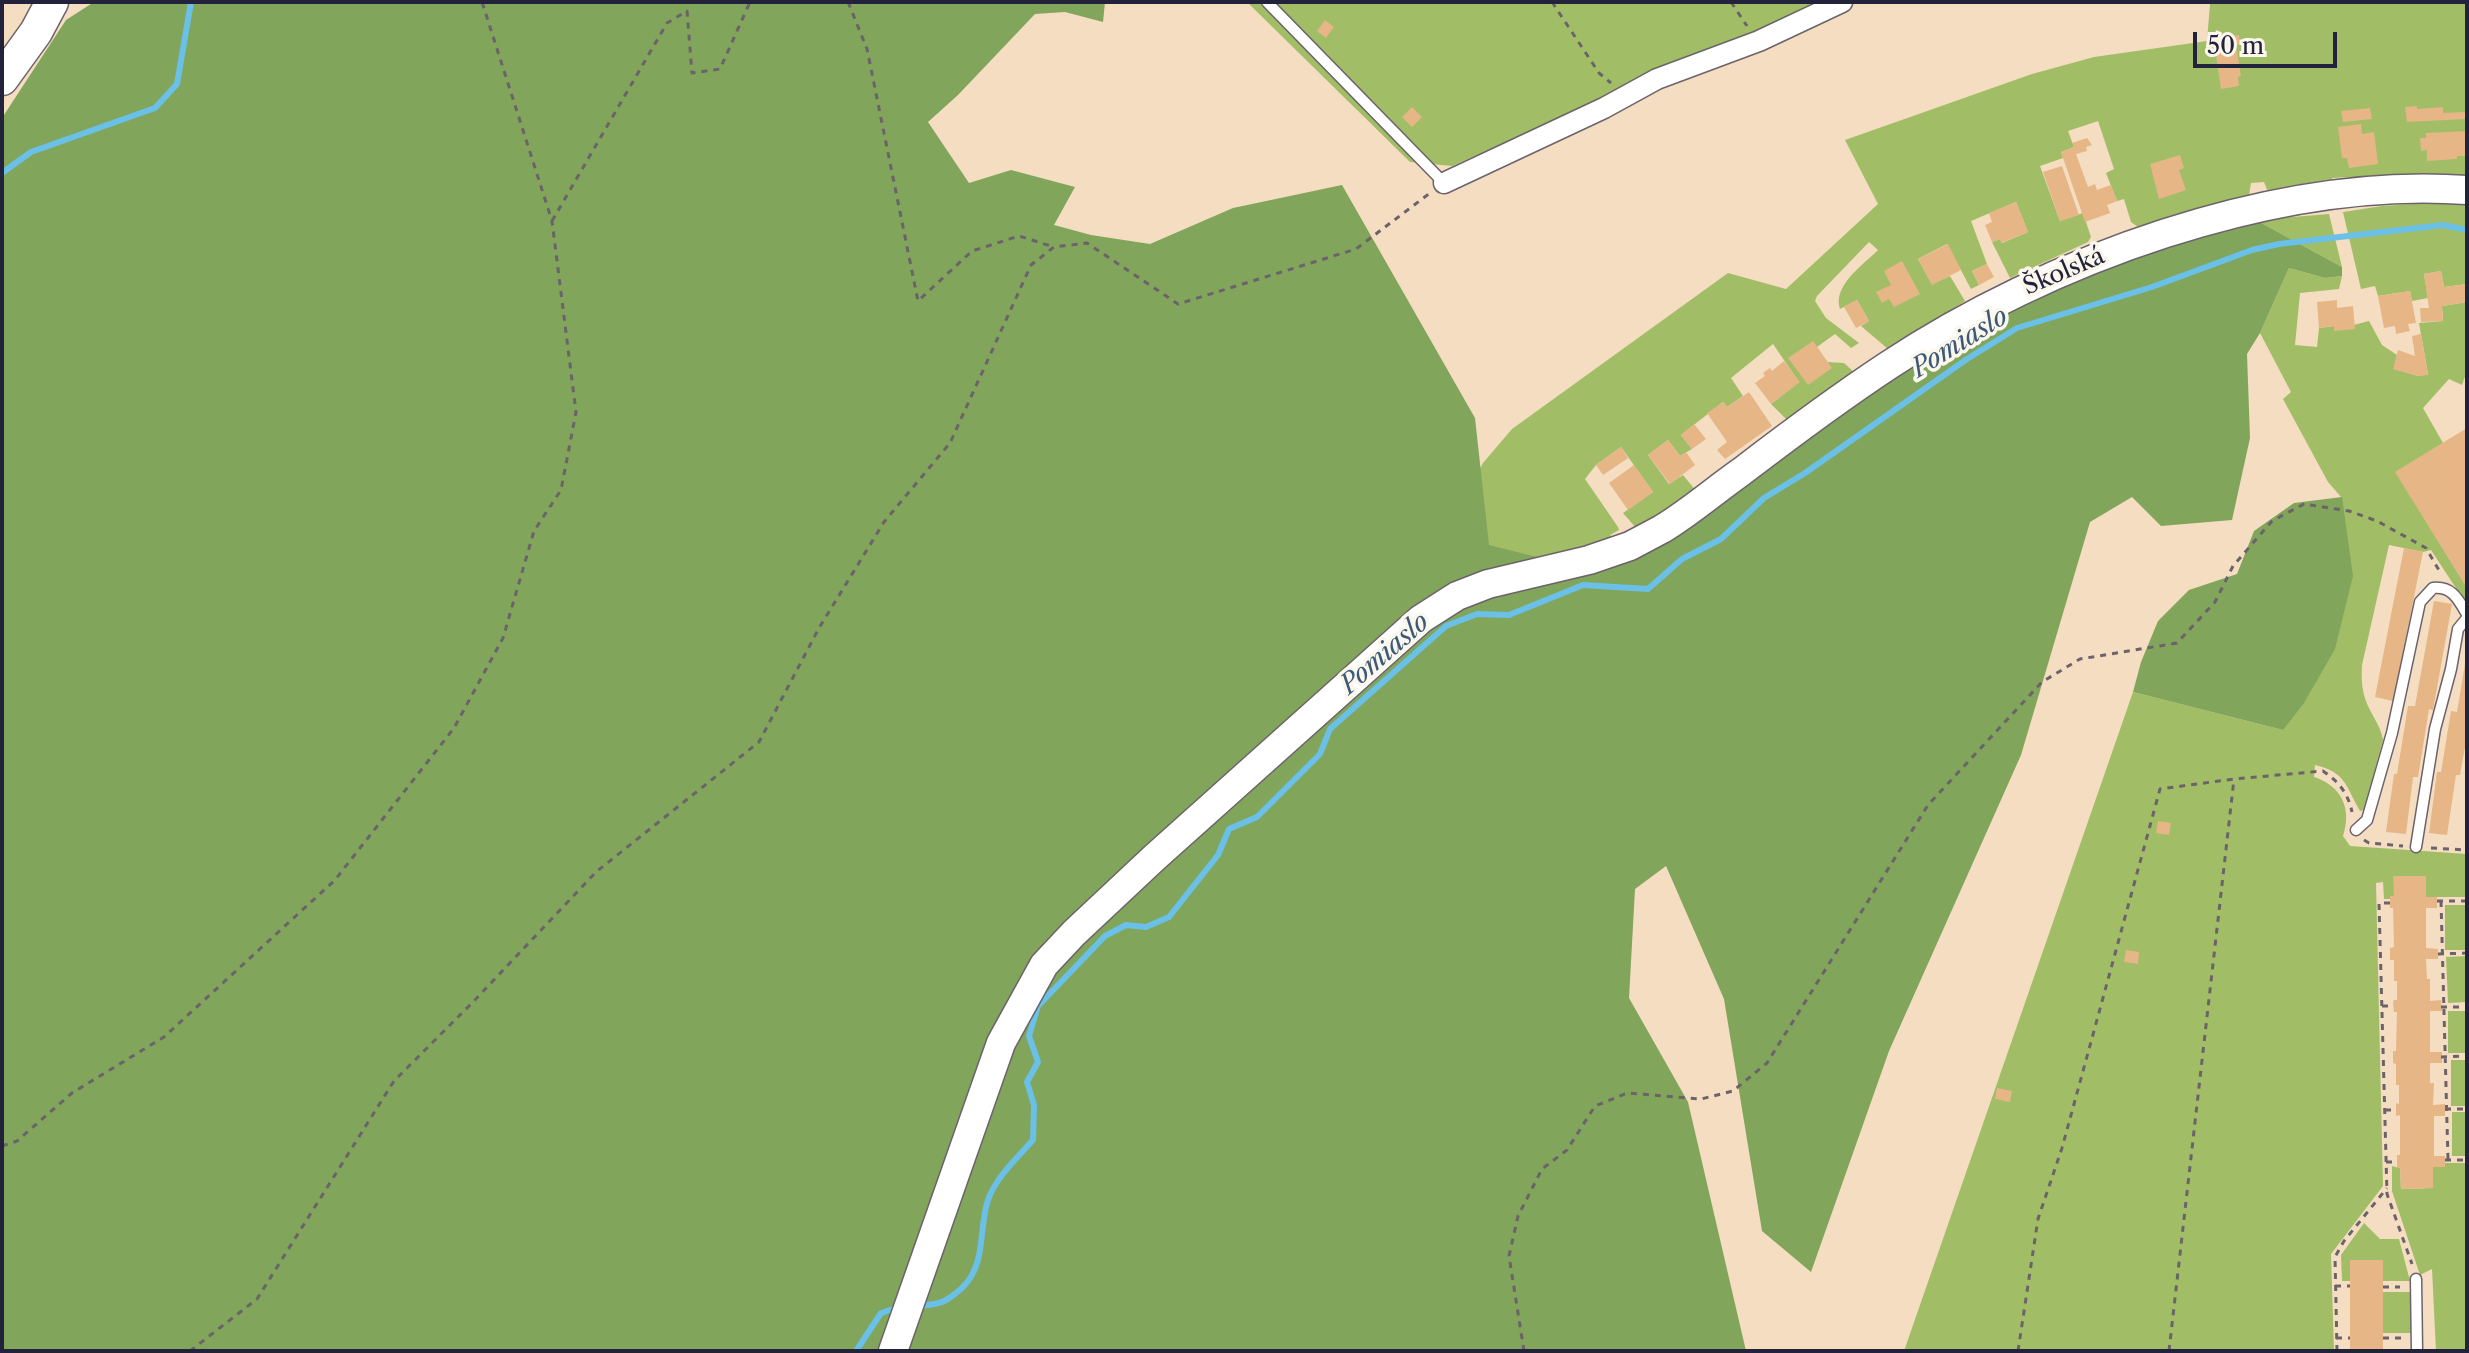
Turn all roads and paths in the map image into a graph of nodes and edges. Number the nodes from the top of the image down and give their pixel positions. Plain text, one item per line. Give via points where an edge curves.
1 (52, 2) edge
2 (482, 2) edge
3 (750, 2) edge
4 (848, 2) edge
5 (1267, 2) edge
6 (1552, 2) edge
7 (1731, 2) edge
8 (1842, 2) edge
9 (1759, 41) junction
10 (2, 79) edge
11 (1637, 91) junction
12 (1444, 183) junction
13 (2467, 190) edge
14 (552, 221) junction
15 (1054, 247) junction
16 (2453, 593) junction
17 (2467, 616) edge
18 (2234, 779) junction
19 (2356, 830) junction
20 (2416, 847) junction
21 (2467, 850) edge
22 (2467, 901) edge
23 (2390, 903) dead end
24 (2467, 953) edge
25 (2381, 954) junction
26 (2390, 954) dead end
27 (2440, 954) junction
28 (2382, 1006) junction
29 (2394, 1006) dead end
30 (2443, 1007) junction
31 (2467, 1007) edge
32 (2467, 1056) edge
33 (2443, 1057) junction
34 (2383, 1058) junction
35 (2393, 1058) dead end
36 (2446, 1109) junction
37 (2467, 1109) edge
38 (2385, 1110) junction
39 (2396, 1110) dead end
40 (2, 1146) edge
41 (2467, 1160) edge
42 (2386, 1162) junction
43 (2397, 1162) dead end
44 (2387, 1188) junction
45 (2416, 1282) junction
46 (2335, 1286) junction
47 (2350, 1286) dead end
48 (2383, 1287) dead end
49 (2336, 1338) junction
50 (2350, 1338) dead end
51 (2383, 1338) dead end
52 (2416, 1338) junction
53 (190, 1351) edge
54 (893, 1351) edge
55 (1524, 1351) edge
56 (2018, 1351) edge
57 (2169, 1351) edge
58 (2337, 1351) edge
59 (2417, 1351) edge

1 - 10 main road
2 - 14 path
3 - 14 path via 720,69 692,73 687,11 667,23
4 - 15 path via 867,49 918,301 972,251 1019,236
5 - 12 lane
6 - 11 path via 1599,73 1612,84
7 - 9 path
8 - 9 street
9 - 11 street
11 - 12 street
12 - 15 path via 1356,249 1178,304 1087,243
13 - 54 street, Školská via 2350,194 2235,214 2063,270 1975,313 1886,367 1662,529 1589,560 1488,584 1421,619 1044,965 1001,1043
14 - 40 path via 576,412 561,490 534,531 503,638 454,728 335,880 164,1037 72,1093 17,1141
15 - 53 path via 1031,265 950,443 884,522 819,628 759,742 596,872 394,1081 257,1299
16 - 17 lane
16 - 19 lane via 2433,588 2420,602 2392,733 2367,820
16 - 55 path via 2426,548 2377,521 2304,504 2272,521 2233,566 2215,602 2177,643 2080,659 2042,682 1928,805 1767,1063 1733,1091 1701,1099 1627,1093 1595,1106 1567,1150 1542,1169 1518,1216 1509,1256
17 - 20 lane via 2458,629 2435,729
18 - 19 path via 2323,771 2346,793
18 - 56 path via 2160,789 2038,1219
18 - 57 path
19 - 20 path via 2369,843
20 - 21 path
22 - 27 path via 2439,901
23 - 25 path via 2379,903
24 - 27 path
25 - 26 path
25 - 28 path
27 - 30 path
28 - 29 path
28 - 34 path
30 - 31 path
30 - 33 path
32 - 33 path
33 - 36 path
34 - 35 path
34 - 38 path
36 - 37 path
36 - 41 path via 2446,1160
38 - 39 path
38 - 42 path
42 - 43 path
42 - 44 path
44 - 45 path
44 - 46 path via 2338,1251
45 - 48 path
45 - 52 lane
46 - 47 path
46 - 49 path
49 - 50 path
49 - 58 path
51 - 52 path
52 - 59 lane

